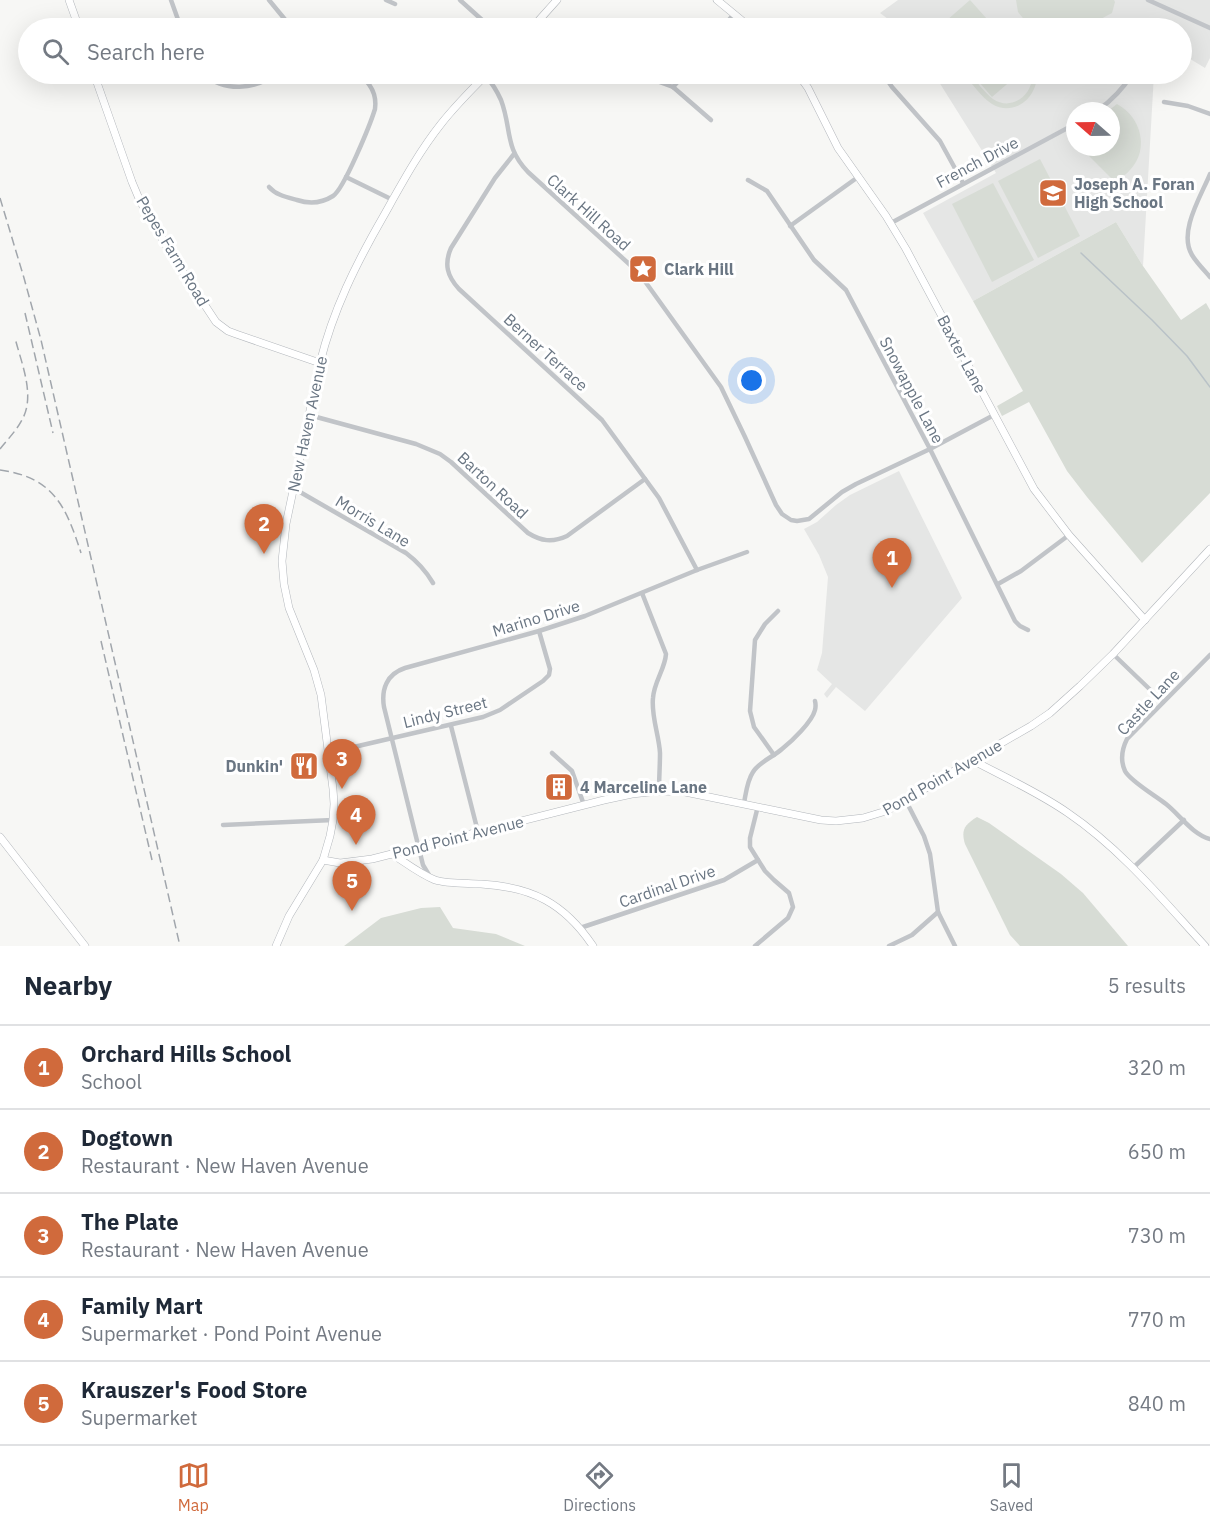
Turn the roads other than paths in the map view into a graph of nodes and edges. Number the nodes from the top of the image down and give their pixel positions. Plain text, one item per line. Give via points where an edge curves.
1 (69, 0) edge
2 (171, 0) edge
3 (269, 0) edge
4 (386, 0) edge
5 (460, 0) edge
6 (557, 0) edge
7 (717, 0) edge
8 (1148, 0) edge
9 (395, 4) dead end
10 (734, 14) junction
11 (75, 18) edge
12 (178, 18) edge
13 (284, 18) edge
14 (480, 18) edge
15 (541, 18) edge
16 (731, 18) edge
17 (739, 18) edge
18 (1188, 18) edge
19 (1192, 20) edge
20 (1210, 28) edge
21 (98, 84) edge
22 (222, 84) edge
23 (258, 84) edge
24 (369, 84) edge
25 (476, 84) edge
26 (492, 84) edge
27 (665, 84) edge
28 (677, 84) edge
29 (805, 84) edge
30 (890, 84) edge
31 (1126, 84) edge
32 (674, 87) junction
33 (1108, 102) edge
34 (1164, 102) dead end
35 (1210, 114) edge
36 (711, 120) dead end
37 (1066, 129) edge
38 (514, 154) junction
39 (1210, 174) edge
40 (346, 177) junction
41 (858, 177) junction
42 (748, 180) dead end
43 (963, 183) junction
44 (269, 187) dead end
45 (393, 200) junction
46 (891, 223) junction
47 (790, 226) junction
48 (1210, 278) edge
49 (320, 363) junction
50 (309, 415) junction
51 (994, 415) junction
52 (930, 449) junction
53 (645, 479) junction
54 (293, 488) junction
55 (1069, 536) junction
56 (1210, 549) edge
57 (747, 552) dead end
58 (697, 570) junction
59 (433, 583) dead end
60 (998, 584) junction
61 (642, 593) junction
62 (778, 611) dead end
63 (1145, 620) junction
64 (1028, 630) dead end
65 (539, 631) junction
66 (1113, 654) junction
67 (1210, 655) edge
68 (814, 701) dead end
69 (1163, 702) junction
70 (451, 726) junction
71 (392, 738) junction
72 (328, 753) junction
73 (552, 753) dead end
74 (774, 755) junction
75 (972, 760) junction
76 (659, 791) junction
77 (906, 801) junction
78 (744, 803) junction
79 (584, 805) junction
80 (758, 806) junction
81 (333, 820) junction
82 (1184, 820) junction
83 (223, 825) dead end
84 (478, 832) junction
85 (0, 837) edge
86 (1210, 839) edge
87 (419, 847) junction
88 (392, 854) junction
89 (323, 860) junction
90 (758, 860) junction
91 (1134, 867) junction
92 (433, 878) junction
93 (938, 912) junction
94 (580, 928) junction
95 (85, 946) edge
96 (276, 946) edge
97 (593, 946) edge
98 (754, 946) edge
99 (889, 946) edge
100 (955, 946) edge
101 (1205, 946) edge

1 - 11 main road
2 - 12 street
3 - 13 street
4 - 9 street
5 - 14 street
6 - 15 main road
7 - 10 main road
8 - 18 street
10 - 16 street
10 - 17 main road
19 - 20 street
21 - 49 main road, Pepes Farm Road via 140,201 216,322 228,331
22 - 23 street
24 - 40 street via 375,97 374,114
25 - 45 main road, New Haven Avenue via 420,153
26 - 38 street, Clark Hill Road via 501,101
27 - 32 street
28 - 32 street
29 - 41 main road, Baxter Lane via 838,148
30 - 43 street via 940,141
31 - 33 street
32 - 36 street
34 - 35 street
37 - 43 street, French Drive
38 - 52 street, Clark Hill Road via 528,172 639,273 721,387 782,514 791,520 809,519 849,488
38 - 53 street, Berner Terrace via 452,248 447,260 448,273 459,289 603,420
39 - 48 street via 1187,238 1192,256
40 - 44 street via 337,192 320,202 299,201 274,193
40 - 45 street
41 - 46 main road, Baxter Lane
41 - 47 street
42 - 47 street, Snowapple Lane via 768,191
43 - 46 street, French Drive
45 - 49 main road, New Haven Avenue via 339,301
46 - 51 main road, Baxter Lane
47 - 52 street, Snowapple Lane via 814,260 846,290
49 - 50 main road, New Haven Avenue
50 - 53 street, Barton Road via 440,454 528,533 548,541 567,536
50 - 54 main road, New Haven Avenue
51 - 52 street
51 - 55 main road, Baxter Lane via 1034,489
52 - 60 street, Snowapple Lane
53 - 58 street, Berner Terrace
54 - 59 street, Morris Lane via 406,553
54 - 72 main road, New Haven Avenue via 282,553 284,584 293,622 321,695
55 - 60 street
55 - 63 main road, Baxter Lane
56 - 63 main road, Pond Point Avenue
57 - 58 street, Marino Drive
58 - 61 street, Marino Drive
60 - 64 street, Snowapple Lane via 1016,621
61 - 65 street, Marino Drive
61 - 76 street via 666,654 652,705 660,753
62 - 74 street via 755,640 750,711 754,727
63 - 66 main road, Pond Point Avenue
65 - 70 street, Lindy Street via 549,675 494,714
65 - 71 street, Marino Drive via 394,673 383,696
66 - 69 street
66 - 75 main road, Pond Point Avenue via 1050,713
67 - 69 street, Castle Lane
68 - 74 street via 815,711 806,724
69 - 82 street, Castle Lane via 1127,739 1122,757 1125,771
70 - 71 street, Lindy Street
70 - 84 street
71 - 72 street, Lindy Street
71 - 87 street, Marino Drive
72 - 81 main road, New Haven Avenue
73 - 79 street via 572,771
74 - 78 street via 753,771
75 - 77 main road, Pond Point Avenue
75 - 91 main road via 1068,813
76 - 78 main road, Pond Point Avenue
76 - 79 main road, Pond Point Avenue
77 - 80 main road, Pond Point Avenue via 876,815 843,820 821,820
77 - 93 street via 930,854
78 - 80 main road, Pond Point Avenue
79 - 84 main road, Pond Point Avenue
80 - 90 street via 750,841
81 - 83 street
81 - 89 main road, New Haven Avenue
82 - 86 street, Castle Lane
82 - 91 street
84 - 87 main road, Pond Point Avenue
85 - 95 main road
87 - 88 main road, Pond Point Avenue
87 - 92 street, Marino Drive via 425,870
88 - 89 main road, Pond Point Avenue via 346,863
88 - 92 main road
89 - 96 main road, New Haven Avenue
90 - 94 street, Cardinal Drive via 724,880
90 - 98 street via 789,893 793,903 788,918
91 - 101 main road
92 - 94 main road via 526,891 560,908
93 - 99 street via 912,935
93 - 100 street
94 - 97 main road

